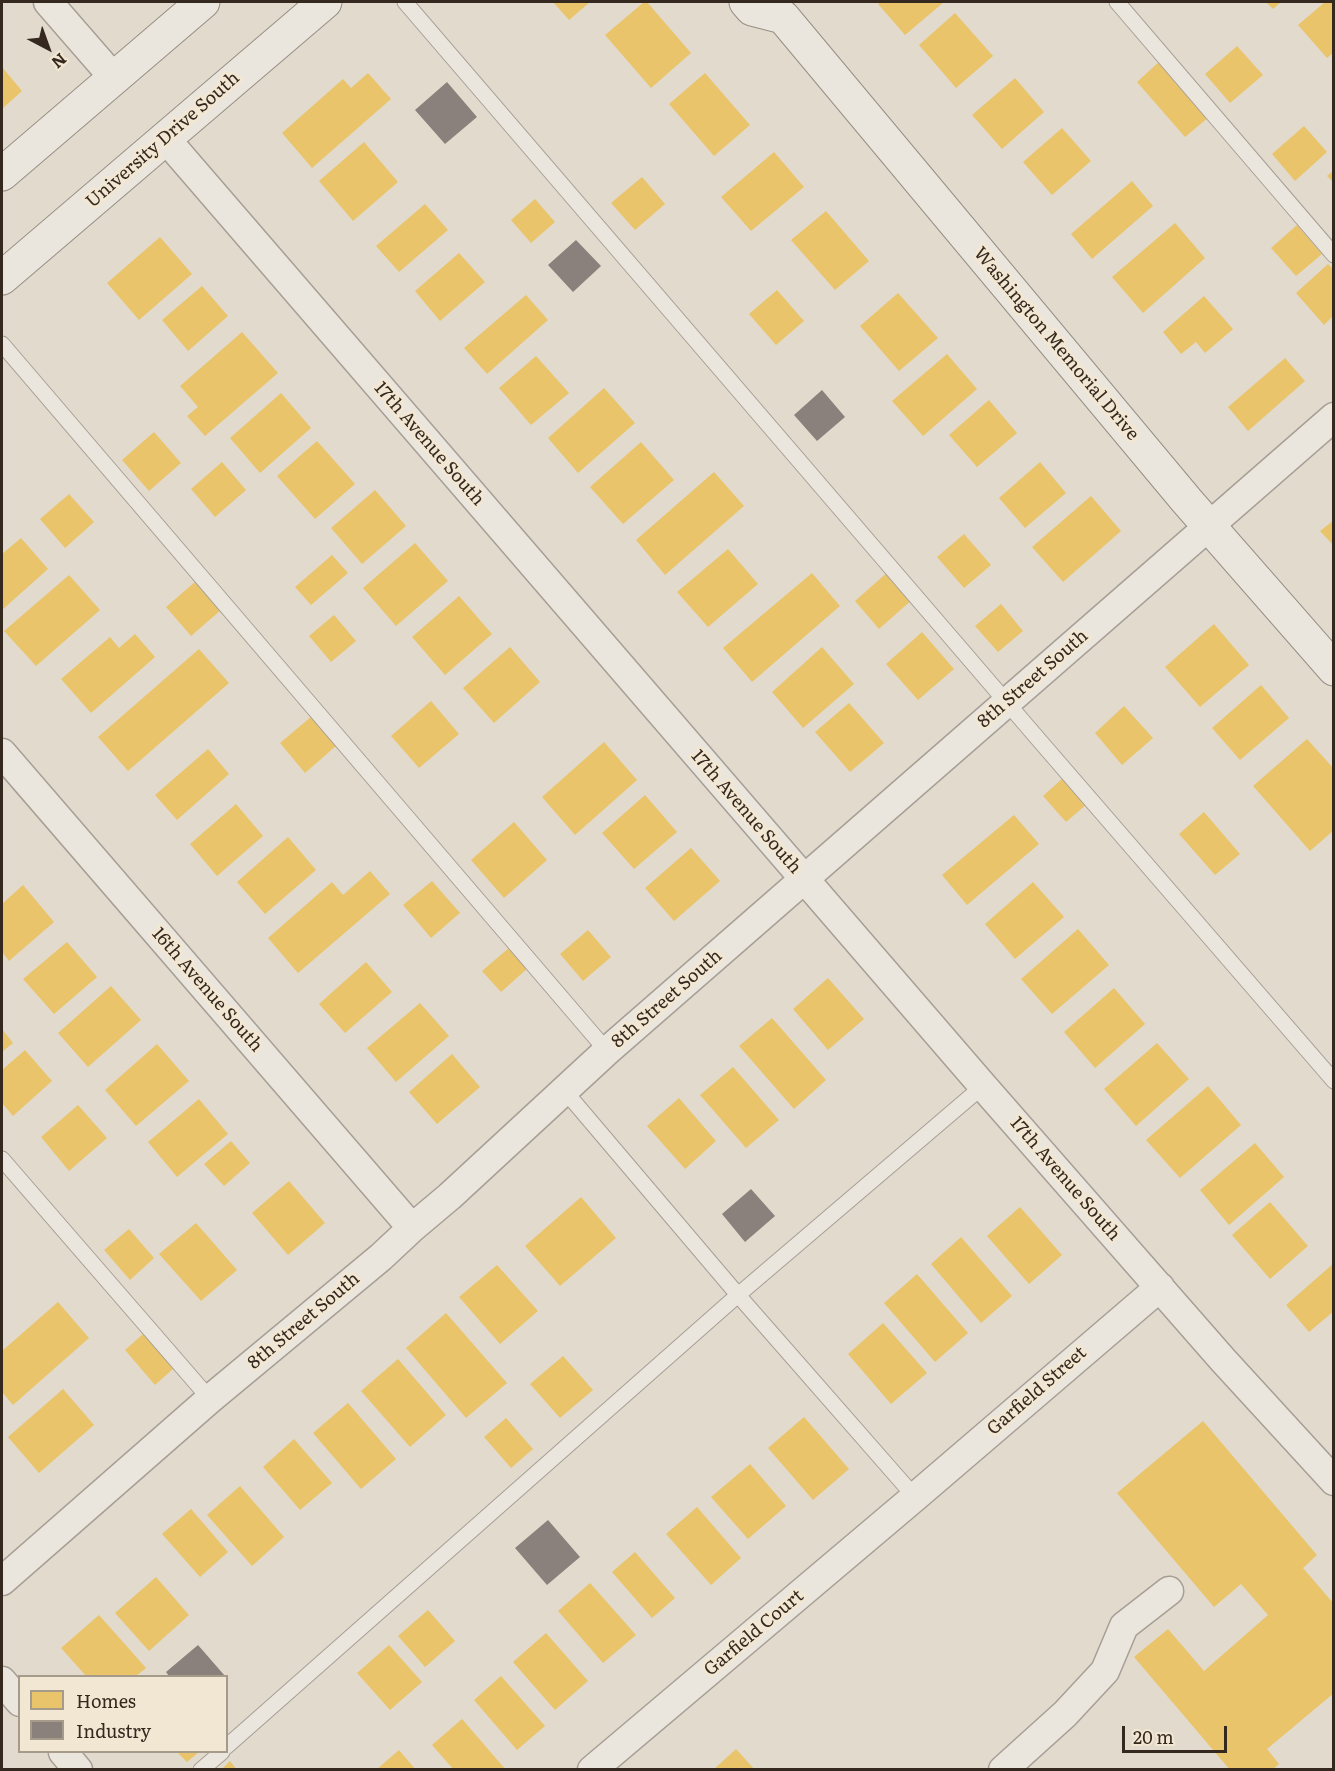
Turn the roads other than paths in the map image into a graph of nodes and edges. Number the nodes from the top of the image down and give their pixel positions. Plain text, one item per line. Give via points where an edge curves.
1 (48, 2) edge
2 (203, 2) edge
3 (325, 2) edge
4 (405, 2) edge
5 (746, 2) edge
6 (1117, 2) edge
7 (783, 9) edge
8 (114, 78) junction
9 (165, 138) junction
10 (2, 174) edge
11 (1334, 255) edge
12 (2, 278) edge
13 (2, 344) edge
14 (1334, 417) edge
15 (1209, 526) junction
16 (1334, 669) edge
17 (1006, 703) junction
18 (2, 753) edge
19 (805, 880) junction
20 (607, 1051) junction
21 (1334, 1081) edge
22 (983, 1086) junction
23 (564, 1090) junction
24 (2, 1159) edge
25 (411, 1228) junction
26 (1160, 1287) junction
27 (738, 1295) junction
28 (210, 1399) junction
29 (1334, 1480) edge
30 (915, 1497) junction
31 (4, 1574) edge
32 (1169, 1591) dead end
33 (2, 1681) edge
34 (18, 1700) edge
35 (228, 1745) edge
36 (64, 1753) edge
37 (221, 1753) edge
38 (78, 1770) edge
39 (201, 1770) edge
40 (592, 1770) edge
41 (1003, 1770) edge

1 - 8 street
2 - 8 street
3 - 9 street, University Drive South
4 - 17 lane
5 - 7 street, Washington Memorial Drive via 753,9
6 - 11 lane
7 - 15 street, Washington Memorial Drive
8 - 10 street
9 - 12 street, University Drive South
9 - 19 street, 17th Avenue South
13 - 20 lane
14 - 15 street, 8th Street South
15 - 16 street, Washington Memorial Drive
15 - 17 street, 8th Street South
17 - 19 street, 8th Street South
17 - 21 lane
18 - 25 street, 16th Avenue South
19 - 20 street, 8th Street South
19 - 22 street, 17th Avenue South
20 - 23 street, 8th Street South
22 - 26 street, 17th Avenue South
22 - 27 lane
23 - 25 street, 8th Street South
23 - 27 lane
24 - 28 lane
25 - 28 street, 8th Street South
26 - 29 street, 17th Avenue South
26 - 30 street, Garfield Street
27 - 30 lane
27 - 35 lane
28 - 31 street, 8th Street South
30 - 40 street, Garfield Court
32 - 41 street via 1124,1626 1105,1671
33 - 34 street
36 - 38 street
37 - 39 lane

